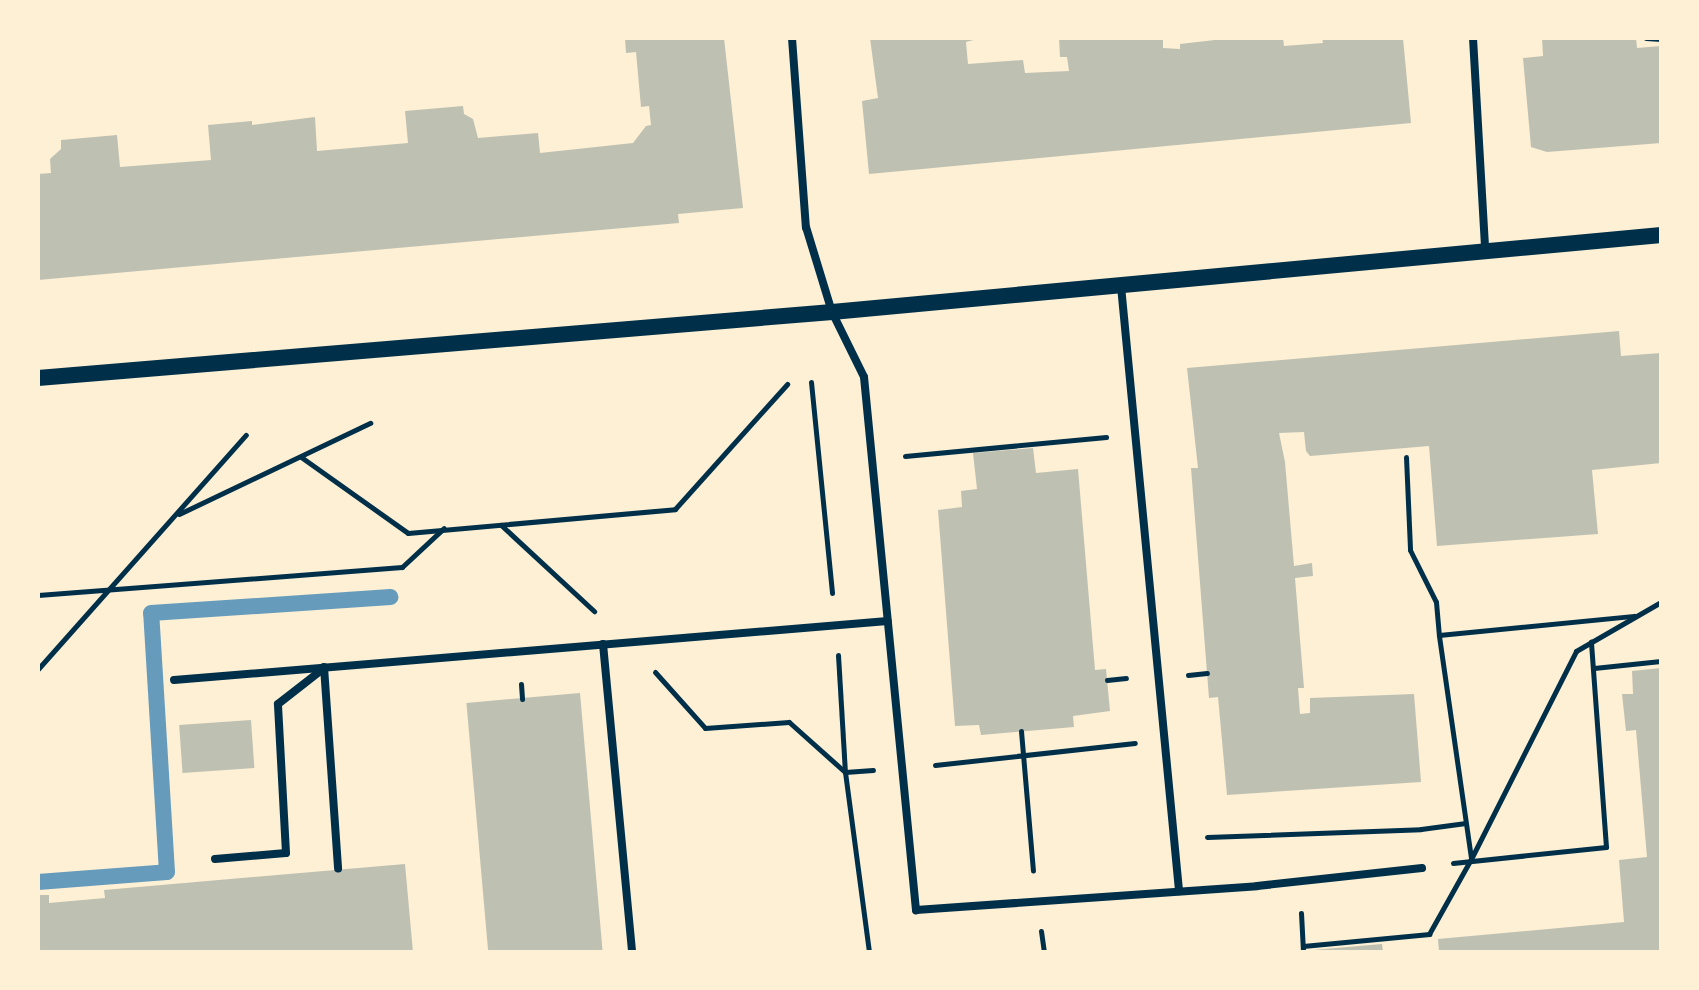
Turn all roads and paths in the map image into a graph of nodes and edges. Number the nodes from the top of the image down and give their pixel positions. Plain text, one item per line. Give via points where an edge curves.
1 (792, 38) edge
2 (1473, 38) edge
3 (1646, 38) edge
4 (1661, 39) edge
5 (1661, 235) edge
6 (1485, 249) junction
7 (1121, 286) junction
8 (832, 312) junction
9 (38, 378) edge
10 (811, 382) dead end
11 (787, 384) dead end
12 (370, 423) dead end
13 (1135, 434) junction
14 (246, 435) dead end
15 (301, 457) junction
16 (1406, 457) dead end
17 (872, 459) junction
18 (175, 517) junction
19 (501, 525) junction
20 (444, 528) junction
21 (109, 590) junction
22 (38, 595) edge
23 (1661, 602) edge
24 (1637, 616) junction
25 (888, 621) junction
26 (836, 625) junction
27 (1439, 635) junction
28 (1591, 642) junction
29 (629, 643) junction
30 (603, 644) junction
31 (1661, 661) edge
32 (324, 667) junction
33 (1594, 668) junction
34 (38, 669) edge
35 (174, 680) dead end
36 (1021, 731) dead end
37 (1164, 740) junction
38 (1024, 756) junction
39 (903, 768) junction
40 (845, 772) junction
41 (1466, 823) junction
42 (1174, 838) junction
43 (215, 859) dead end
44 (1471, 859) junction
45 (1422, 868) dead end
46 (338, 869) dead end
47 (1179, 891) junction
48 (1035, 899) junction
49 (1303, 946) dead end
50 (632, 952) edge
51 (869, 952) edge

1 - 8 street via 806,227
2 - 6 street
3 - 4 path
5 - 6 main road
6 - 7 main road
7 - 8 main road
7 - 13 street
8 - 9 main road
8 - 17 street via 864,377
10 - 26 path
11 - 19 path via 675,509
12 - 15 path
13 - 17 path
13 - 37 street
14 - 18 path
15 - 18 path
15 - 20 path via 408,533
16 - 27 path via 1410,550 1436,602
17 - 25 street
18 - 21 path
19 - 20 path
19 - 29 path
20 - 21 path via 402,567
21 - 22 path
21 - 34 path
23 - 24 path
24 - 27 path
24 - 28 path
25 - 26 street
25 - 39 street
26 - 29 street
26 - 40 path
27 - 41 path
28 - 33 path
28 - 44 path via 1576,651
29 - 30 street
29 - 40 path via 705,728 789,722
30 - 32 street
30 - 50 street
31 - 33 path
32 - 35 street
32 - 43 street via 278,704 286,853
32 - 46 street
33 - 44 path via 1606,847
36 - 38 path
37 - 38 path
37 - 42 street
38 - 39 path
38 - 48 path
39 - 48 street via 916,910
40 - 51 path
41 - 42 path
41 - 44 path
42 - 47 street
44 - 49 path via 1429,934
45 - 47 street
47 - 48 street

